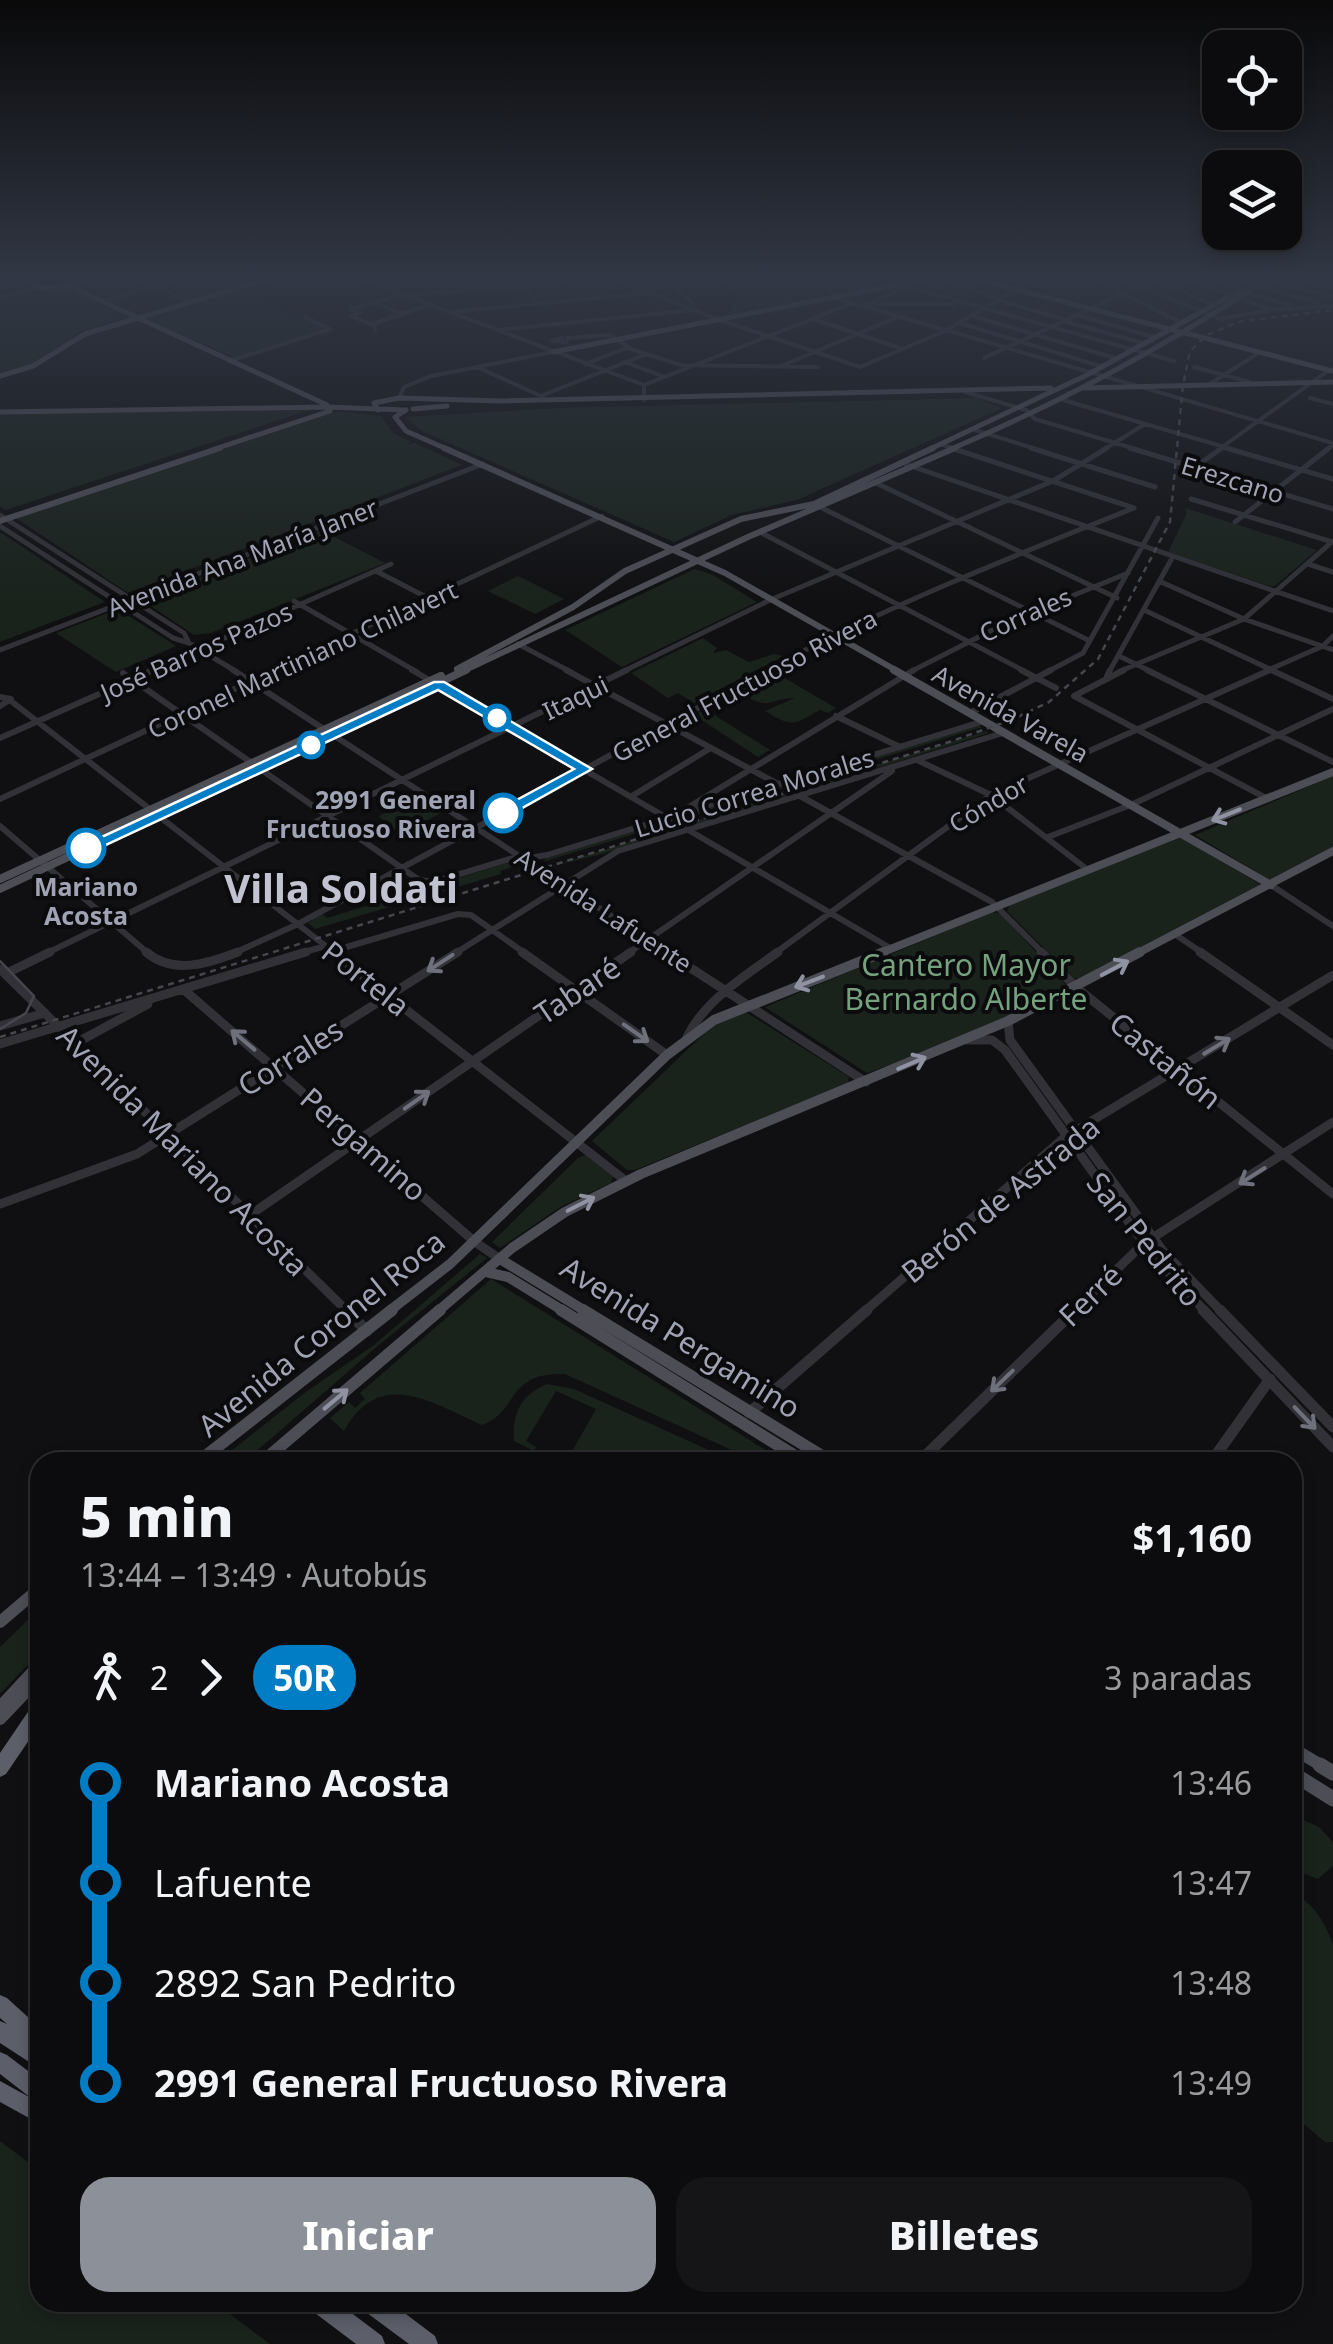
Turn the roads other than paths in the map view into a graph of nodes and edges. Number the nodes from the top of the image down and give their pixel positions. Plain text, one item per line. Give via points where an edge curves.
1 (279, 383) edge
2 (411, 383) edge
3 (512, 383) edge
4 (575, 383) edge
5 (639, 383) edge
6 (648, 383) edge
7 (1069, 383) edge
8 (1077, 383) edge
9 (1088, 383) edge
10 (1122, 383) edge
11 (1211, 383) edge
12 (1309, 384) junction
13 (1333, 384) edge
14 (644, 385) junction
15 (1208, 385) junction
16 (1132, 386) junction
17 (1080, 388) junction
18 (1056, 389) junction
19 (1141, 389) junction
20 (965, 392) junction
21 (302, 394) junction
22 (399, 398) junction
23 (543, 398) junction
24 (1310, 398) dead end
25 (388, 399) junction
26 (414, 399) junction
27 (644, 399) junction
28 (1063, 400) junction
29 (1333, 404) edge
30 (280, 406) junction
31 (328, 406) junction
32 (351, 408) junction
33 (1020, 408) junction
34 (1042, 408) junction
35 (315, 409) junction
36 (410, 409) junction
37 (380, 410) junction
38 (0, 411) edge
39 (1031, 412) junction
40 (1259, 421) junction
41 (1146, 424) junction
42 (974, 430) junction
43 (262, 431) junction
44 (984, 433) junction
45 (1116, 443) junction
46 (1333, 444) edge
47 (943, 445) junction
48 (1224, 447) junction
49 (952, 449) junction
50 (902, 463) junction
51 (477, 464) junction
52 (1082, 464) junction
53 (911, 467) junction
54 (1195, 467) junction
55 (1301, 470) junction
56 (1333, 479) edge
57 (1053, 482) junction
58 (876, 483) junction
59 (1155, 487) dead end
60 (1274, 492) junction
61 (1191, 498) dead end
62 (1006, 500) junction
63 (818, 506) junction
64 (1333, 510) edge
65 (1244, 515) junction
66 (599, 518) junction
67 (1158, 518) dead end
68 (2, 519) edge
69 (956, 522) junction
70 (1234, 522) dead end
71 (721, 526) junction
72 (1085, 527) junction
73 (760, 532) junction
74 (748, 537) junction
75 (1333, 542) edge
76 (898, 545) junction
77 (1142, 546) junction
78 (670, 550) junction
79 (1022, 552) junction
80 (1168, 557) junction
81 (697, 562) junction
82 (391, 564) dead end
83 (1308, 564) junction
84 (625, 570) junction
85 (376, 571) junction
86 (837, 571) junction
87 (1333, 572) edge
88 (1128, 573) junction
89 (960, 576) junction
90 (1160, 581) junction
91 (652, 582) junction
92 (1091, 586) junction
93 (1276, 592) junction
94 (130, 598) junction
95 (1117, 598) junction
96 (430, 599) junction
97 (770, 600) junction
98 (118, 602) junction
99 (298, 603) junction
100 (898, 604) junction
101 (1026, 610) junction
102 (1144, 610) junction
103 (1333, 611) edge
104 (1244, 618) junction
105 (352, 635) junction
106 (832, 635) junction
107 (1333, 636) edge
108 (1202, 638) junction
109 (965, 641) junction
110 (1090, 641) junction
111 (190, 643) junction
112 (518, 644) junction
113 (1322, 646) junction
114 (0, 648) edge
115 (200, 649) junction
116 (1333, 650) edge
117 (1121, 657) junction
118 (1138, 665) junction
119 (1269, 670) junction
120 (123, 673) dead end
121 (901, 674) junction
122 (1106, 677) junction
123 (1038, 678) junction
124 (132, 679) junction
125 (250, 682) junction
126 (435, 683) junction
127 (596, 687) junction
128 (1056, 688) dead end
129 (1074, 696) joint
130 (0, 697) edge
131 (1204, 698) junction
132 (1333, 699) edge
133 (11, 701) junction
134 (0, 706) edge
135 (1333, 709) edge
136 (970, 713) junction
137 (182, 714) junction
138 (836, 716) junction
139 (36, 721) junction
140 (984, 721) junction
141 (666, 725) junction
142 (512, 727) junction
143 (1136, 729) junction
144 (1003, 732) junction
145 (328, 733) junction
146 (1278, 735) junction
147 (0, 738) edge
148 (900, 747) junction
149 (709, 749) junction
150 (88, 760) junction
151 (917, 760) junction
152 (1333, 762) edge
153 (902, 764) junction
154 (1060, 764) junction
155 (256, 766) junction
156 (1209, 768) junction
157 (585, 769) junction
158 (746, 769) junction
159 (1333, 772) edge
160 (402, 780) junction
161 (778, 784) junction
162 (991, 795) junction
163 (632, 796) junction
164 (800, 796) junction
165 (1268, 799) junction
166 (0, 800) edge
167 (1133, 804) junction
168 (154, 812) junction
169 (831, 814) junction
170 (328, 816) junction
171 (668, 818) junction
172 (0, 826) edge
173 (476, 828) junction
174 (690, 830) junction
175 (1184, 832) junction
176 (1048, 837) junction
177 (1333, 851) edge
178 (908, 855) junction
179 (522, 857) junction
180 (44, 864) junction
181 (224, 867) junction
182 (402, 868) junction
183 (754, 868) junction
184 (1088, 870) junction
185 (0, 880) edge
186 (564, 884) junction
187 (1272, 886) junction
188 (0, 889) edge
189 (996, 906) junction
190 (831, 912) junction
191 (113, 922) junction
192 (298, 924) junction
193 (1333, 926) edge
194 (491, 931) junction
195 (1176, 936) junction
196 (650, 940) junction
197 (329, 948) junction
198 (892, 949) junction
199 (2, 971) edge
200 (1333, 975) edge
201 (1077, 988) junction
202 (183, 989) junction
203 (727, 990) junction
204 (578, 991) junction
205 (166, 994) junction
206 (388, 995) junction
207 (748, 1005) junction
208 (1280, 1008) junction
209 (45, 1013) junction
210 (1008, 1021) junction
211 (0, 1026) edge
212 (58, 1026) junction
213 (687, 1037) junction
214 (964, 1041) junction
215 (76, 1043) junction
216 (0, 1044) edge
217 (1333, 1045) edge
218 (667, 1055) junction
219 (473, 1060) junction
220 (275, 1066) junction
221 (1177, 1070) junction
222 (866, 1082) junction
223 (1333, 1122) edge
224 (168, 1132) junction
225 (1069, 1134) junction
226 (360, 1140) junction
227 (579, 1143) junction
228 (1285, 1155) junction
229 (626, 1181) junction
230 (1333, 1194) edge
231 (0, 1204) edge
232 (250, 1215) junction
233 (1148, 1241) junction
234 (475, 1242) junction
235 (500, 1259) junction
236 (486, 1272) junction
237 (367, 1331) junction
238 (1280, 1374) junction
239 (1268, 1380) junction
240 (744, 1417) junction
241 (1333, 1427) edge
242 (1333, 1447) edge
243 (211, 1452) edge
244 (274, 1452) edge
245 (791, 1452) edge
246 (812, 1452) edge
247 (929, 1452) edge
248 (1219, 1452) edge
249 (30, 1597) edge
250 (0, 1622) edge
251 (30, 1674) edge
252 (30, 1688) edge
253 (0, 1706) edge
254 (0, 1719) edge
255 (30, 1724) edge
256 (1302, 1754) edge
257 (0, 1768) edge
258 (1333, 1772) edge
259 (1302, 1779) edge
260 (1329, 1796) edge
261 (0, 2005) edge
262 (0, 2031) edge
263 (30, 2032) edge
264 (30, 2052) edge
265 (0, 2062) edge
266 (30, 2084) edge
267 (0, 2090) edge
268 (30, 2108) edge
269 (332, 2312) edge
270 (385, 2312) edge
271 (374, 2344) edge
272 (428, 2344) edge

1 - 21 main road
2 - 22 street
3 - 23 street
4 - 23 street
5 - 14 street
6 - 14 street
7 - 18 main road
8 - 17 main road
9 - 17 main road
10 - 16 street
11 - 15 street
12 - 13 main road
12 - 15 main road
12 - 19 main road
12 - 40 street
14 - 27 street
15 - 16 main road
16 - 17 main road
16 - 19 street
17 - 18 main road
17 - 19 main road
17 - 28 main road
18 - 20 main road
18 - 27 main road
18 - 33 main road
18 - 34 main road via 1058,398
19 - 40 street
20 - 27 main road
20 - 33 street, Erezcano
21 - 30 main road
21 - 31 main road
22 - 25 main road
22 - 26 main road
23 - 26 main road
23 - 27 main road
24 - 29 street
25 - 31 main road
25 - 37 main road via 373,404
26 - 36 main road via 425,404
27 - 36 main road
28 - 34 main road
28 - 41 street
30 - 31 main road
30 - 38 main road
31 - 32 main road
31 - 35 main road
32 - 37 main road
32 - 43 main road
33 - 39 street, Erezcano
33 - 42 main road
34 - 39 main road
35 - 38 main road
35 - 43 main road
36 - 37 main road
36 - 51 main road, Avenida Varela via 396,415 399,426
37 - 51 main road, Avenida Varela via 398,432
39 - 44 main road
39 - 45 street, Erezcano via 1035,419
40 - 46 street
40 - 48 street
41 - 45 street, Itaqui
41 - 48 street
42 - 44 street
42 - 47 main road
43 - 68 main road
44 - 49 main road
44 - 52 street
45 - 52 street, Itaqui
45 - 54 street, Erezcano
46 - 55 street
47 - 49 street
47 - 50 main road
48 - 54 street
48 - 55 street
49 - 53 main road
49 - 57 street
50 - 53 street
50 - 63 main road
51 - 66 main road, Avenida Varela
51 - 94 street, Avenida Ana María Janer
52 - 57 street, Itaqui
52 - 59 street
53 - 58 main road
53 - 62 street
54 - 60 street, Erezcano
55 - 56 street
55 - 60 street
57 - 62 street, Itaqui
57 - 72 street, General Fructuoso Rivera via 1134,508
58 - 63 main road
58 - 69 street
60 - 64 street, Erezcano
60 - 65 street
61 - 65 street
62 - 69 street, Itaqui
62 - 72 street
63 - 71 main road
63 - 73 main road
63 - 76 street
65 - 70 street
65 - 75 street
66 - 78 main road, Avenida Varela
66 - 96 street, Coronel Martiniano Chilavert
67 - 77 street
68 - 94 street, Avenida Lafuente
68 - 98 street, Avenida Lafuente
69 - 76 street, Itaqui
69 - 79 street
71 - 74 main road via 746,528
71 - 78 main road
72 - 77 street
72 - 79 street, General Fructuoso Rivera
73 - 74 main road
73 - 86 street
74 - 81 main road
75 - 83 street
76 - 86 street, Itaqui
76 - 89 street
77 - 80 street
77 - 88 street
78 - 81 main road, Avenida Varela
78 - 84 main road
79 - 89 street, General Fructuoso Rivera
79 - 92 street
80 - 90 street
80 - 93 street
81 - 91 main road
81 - 97 main road, Avenida Varela
82 - 85 street, José Barros Pazos
83 - 87 street
83 - 93 street
84 - 91 main road via 626,582
84 - 126 main road
85 - 96 street
85 - 99 street, José Barros Pazos
86 - 97 street, Itaqui
86 - 100 street
88 - 92 street, Corrales
88 - 95 street
89 - 100 street, General Fructuoso Rivera
89 - 101 street
90 - 102 street
90 - 104 street
91 - 112 main road
92 - 95 street
92 - 101 street, Corrales
93 - 103 street
93 - 104 street
94 - 98 street, Avenida Ana María Janer
94 - 111 street, Avenida Lafuente via 184,632
95 - 110 street
96 - 105 street, Coronel Martiniano Chilavert
97 - 106 main road, Avenida Varela
97 - 127 street, Itaqui
98 - 111 street, Avenida Lafuente
98 - 114 street, Avenida Ana María Janer
99 - 105 street
99 - 115 street, José Barros Pazos
100 - 106 street, General Fructuoso Rivera
100 - 109 street
101 - 109 street, Corrales
101 - 110 street
102 - 108 street
102 - 117 street
104 - 108 street
104 - 113 street
105 - 125 street, Coronel Martiniano Chilavert
105 - 126 street
106 - 121 main road, Avenida Varela
106 - 141 street, General Fructuoso Rivera
107 - 113 street, Cóndor
108 - 118 street
108 - 119 street
109 - 121 street, Corrales
109 - 123 street
110 - 123 street via 1078,657
111 - 115 street, Avenida Lafuente
112 - 126 main road
112 - 127 street
113 - 116 street
113 - 119 street, Cóndor
115 - 124 street, José Barros Pazos
115 - 125 street, Avenida Lafuente
117 - 118 street
117 - 122 street
118 - 122 street
118 - 131 street
119 - 131 street, Cóndor
119 - 132 street
120 - 124 street
121 - 136 main road, Avenida Varela
121 - 138 street, Corrales
122 - 129 street
123 - 128 street
123 - 136 street
124 - 137 street
124 - 139 street, José Barros Pazos
125 - 137 street, Coronel Martiniano Chilavert
125 - 145 street, Avenida Lafuente
126 - 142 street
126 - 145 main road
127 - 141 street
127 - 142 street, Itaqui
129 - 143 street
130 - 133 street, Portela
131 - 143 street, Cóndor
131 - 146 street
133 - 134 street
133 - 139 street, Portela
135 - 146 street
136 - 140 main road, Avenida Varela
137 - 150 street, Coronel Martiniano Chilavert
137 - 155 street
138 - 148 street
138 - 158 street, Corrales
139 - 147 street, José Barros Pazos
139 - 150 street, Portela
140 - 144 main road, Avenida Varela
140 - 148 street, Lucio Correa Morales
141 - 149 street
141 - 157 street, General Fructuoso Rivera
142 - 157 street
142 - 160 street, Itaqui
143 - 154 street, Cóndor
143 - 156 street
144 - 151 street
144 - 154 main road, Avenida Varela
145 - 155 main road
145 - 160 street, Avenida Lafuente
146 - 152 street
146 - 156 street
148 - 161 street, Lucio Correa Morales
149 - 158 street
149 - 163 street
150 - 166 street, Coronel Martiniano Chilavert
150 - 168 street, Portela
151 - 153 street
151 - 162 street
153 - 164 street
153 - 169 street, Tabaré
154 - 162 street, Cóndor
154 - 167 main road, Avenida Varela
155 - 168 main road
155 - 170 street
156 - 165 street
156 - 167 street
157 - 163 street
157 - 173 street, General Fructuoso Rivera
158 - 161 street
158 - 171 street, Corrales
159 - 165 main road, Avenida Coronel Roca
160 - 170 street, Itaqui
160 - 173 street, Avenida Lafuente
161 - 171 street, Lucio Correa Morales
162 - 176 street
162 - 178 street, Cóndor
163 - 171 street
164 - 169 street, Castañón
164 - 174 street, Corrales
165 -> 175 main road, Avenida Coronel Roca
167 - 175 main road, Avenida Varela
167 - 176 street
168 - 180 main road
168 - 181 street, Portela
169 - 178 street, Castañón
169 - 183 street, Tabaré
170 - 181 street, Itaqui
170 - 182 street
171 - 179 street, Lucio Correa Morales
172 - 180 street
173 - 179 street, Avenida Lafuente
173 - 182 street, General Fructuoso Rivera
174 - 183 street
174 - 186 street, Corrales via 618,852
175 - 184 main road, Avenida Coronel Roca
175 - 187 main road, Avenida Varela
176 - 184 street
177 - 187 main road, Avenida Coronel Roca
178 - 189 street, Castañón
178 - 190 street, Cóndor
179 - 182 street, Lucio Correa Morales via 428,883
179 - 186 street, Avenida Lafuente
180 - 185 main road
180 - 188 main road
180 - 191 street
181 - 191 street, Itaqui
181 - 192 street, Portela
182 - 192 street, General Fructuoso Rivera
183 - 190 street
183 - 196 street, Tabaré
184 - 189 main road, Avenida Coronel Roca
186 - 194 street, Corrales
186 - 196 street, Avenida Lafuente
187 - 193 street
187 - 195 main road, Avenida Coronel Roca
189 - 198 main road, Avenida Coronel Roca
189 - 201 street, Castañón
190 - 198 street
190 - 203 street, Cóndor
191 - 192 street, General Fructuoso Rivera via 170,967 259,944
191 - 199 street, Itaqui
192 - 197 street, Portela
194 - 197 street via 471,915 458,914
194 - 204 street
194 -> 206 street, Corrales
201 -> 195 main road, Avenida Coronel Roca
195 - 208 street
196 - 203 street, Avenida Lafuente
196 - 204 street, Tabaré
197 - 202 street
197 - 206 street, Portela
198 -> 207 main road, Avenida Coronel Roca
199 - 209 street, Avenida Mariano Acosta
200 - 208 street, Berón de Astrada
201 - 210 main road, Avenida Coronel Roca
201 - 221 street, Castañón
202 - 205 street
220 -> 202 street, Pergamino
203 - 207 street, Avenida Lafuente
203 - 213 street, Cóndor
204 -> 218 street
204 - 219 street, Tabaré
205 - 212 street
205 - 215 street
206 - 219 street, Portela
206 - 220 street, Corrales
207 - 213 main road, Avenida Coronel Roca
207 - 222 street, Avenida Lafuente
208 - 217 street
221 -> 208 street, Berón de Astrada
209 - 211 street
209 - 212 street, Avenida Mariano Acosta
210 - 214 main road, Avenida Coronel Roca
210 - 225 street, San Pedrito via 1010,1040
212 - 215 street, Avenida Mariano Acosta
212 - 216 street
213 - 218 main road, Avenida Coronel Roca
222 -> 214 main road, Avenida Coronel Roca
214 - 225 street, San Pedrito via 999,1044
215 - 224 street, Avenida Mariano Acosta
218 - 227 main road, Avenida Coronel Roca
226 -> 219 street, Tabaré
219 - 227 street, Portela
220 - 224 street, Corrales
220 - 226 street, Pergamino
221 - 225 street, Berón de Astrada
221 - 228 street, Castañón
222 - 229 main road, Avenida Coronel Roca
223 - 228 street, Ferré
224 - 231 street, Corrales via 126,1160
224 - 232 street, Avenida Mariano Acosta
225 - 233 street, San Pedrito
225 - 240 street, Berón de Astrada
226 - 232 street, Tabaré
226 - 234 street, Pergamino
227 - 229 street, Portela
227 - 234 main road, Avenida Coronel Roca
228 - 230 street, Castañón
228 -> 233 street, Ferré
235 -> 229 main road, Avenida Coronel Roca via 552,1220
232 - 237 street, Avenida Mariano Acosta
233 - 238 street, San Pedrito
233 - 239 street, San Pedrito
233 -> 247 street, Ferré
234 - 235 street, Pergamino
234 - 237 main road, Avenida Coronel Roca
235 - 236 main road, Avenida Coronel Roca
235 - 240 main road, Avenida Pergamino
236 - 240 main road, Avenida Pergamino via 508,1278
244 -> 236 main road, Avenida Coronel Roca
237 - 243 main road, Avenida Coronel Roca
238 - 239 street
238 - 241 street, San Pedrito
239 -> 242 street, San Pedrito
239 - 248 street
240 - 245 main road, Avenida Pergamino
240 - 246 main road, Avenida Pergamino
249 - 250 main road
251 - 253 main road
252 - 254 main road
255 - 257 highway
256 - 258 main road
258 - 260 street
259 - 260 main road
261 - 263 highway
262 - 264 highway
265 - 266 highway
267 - 268 highway
269 - 271 highway
270 - 272 highway

